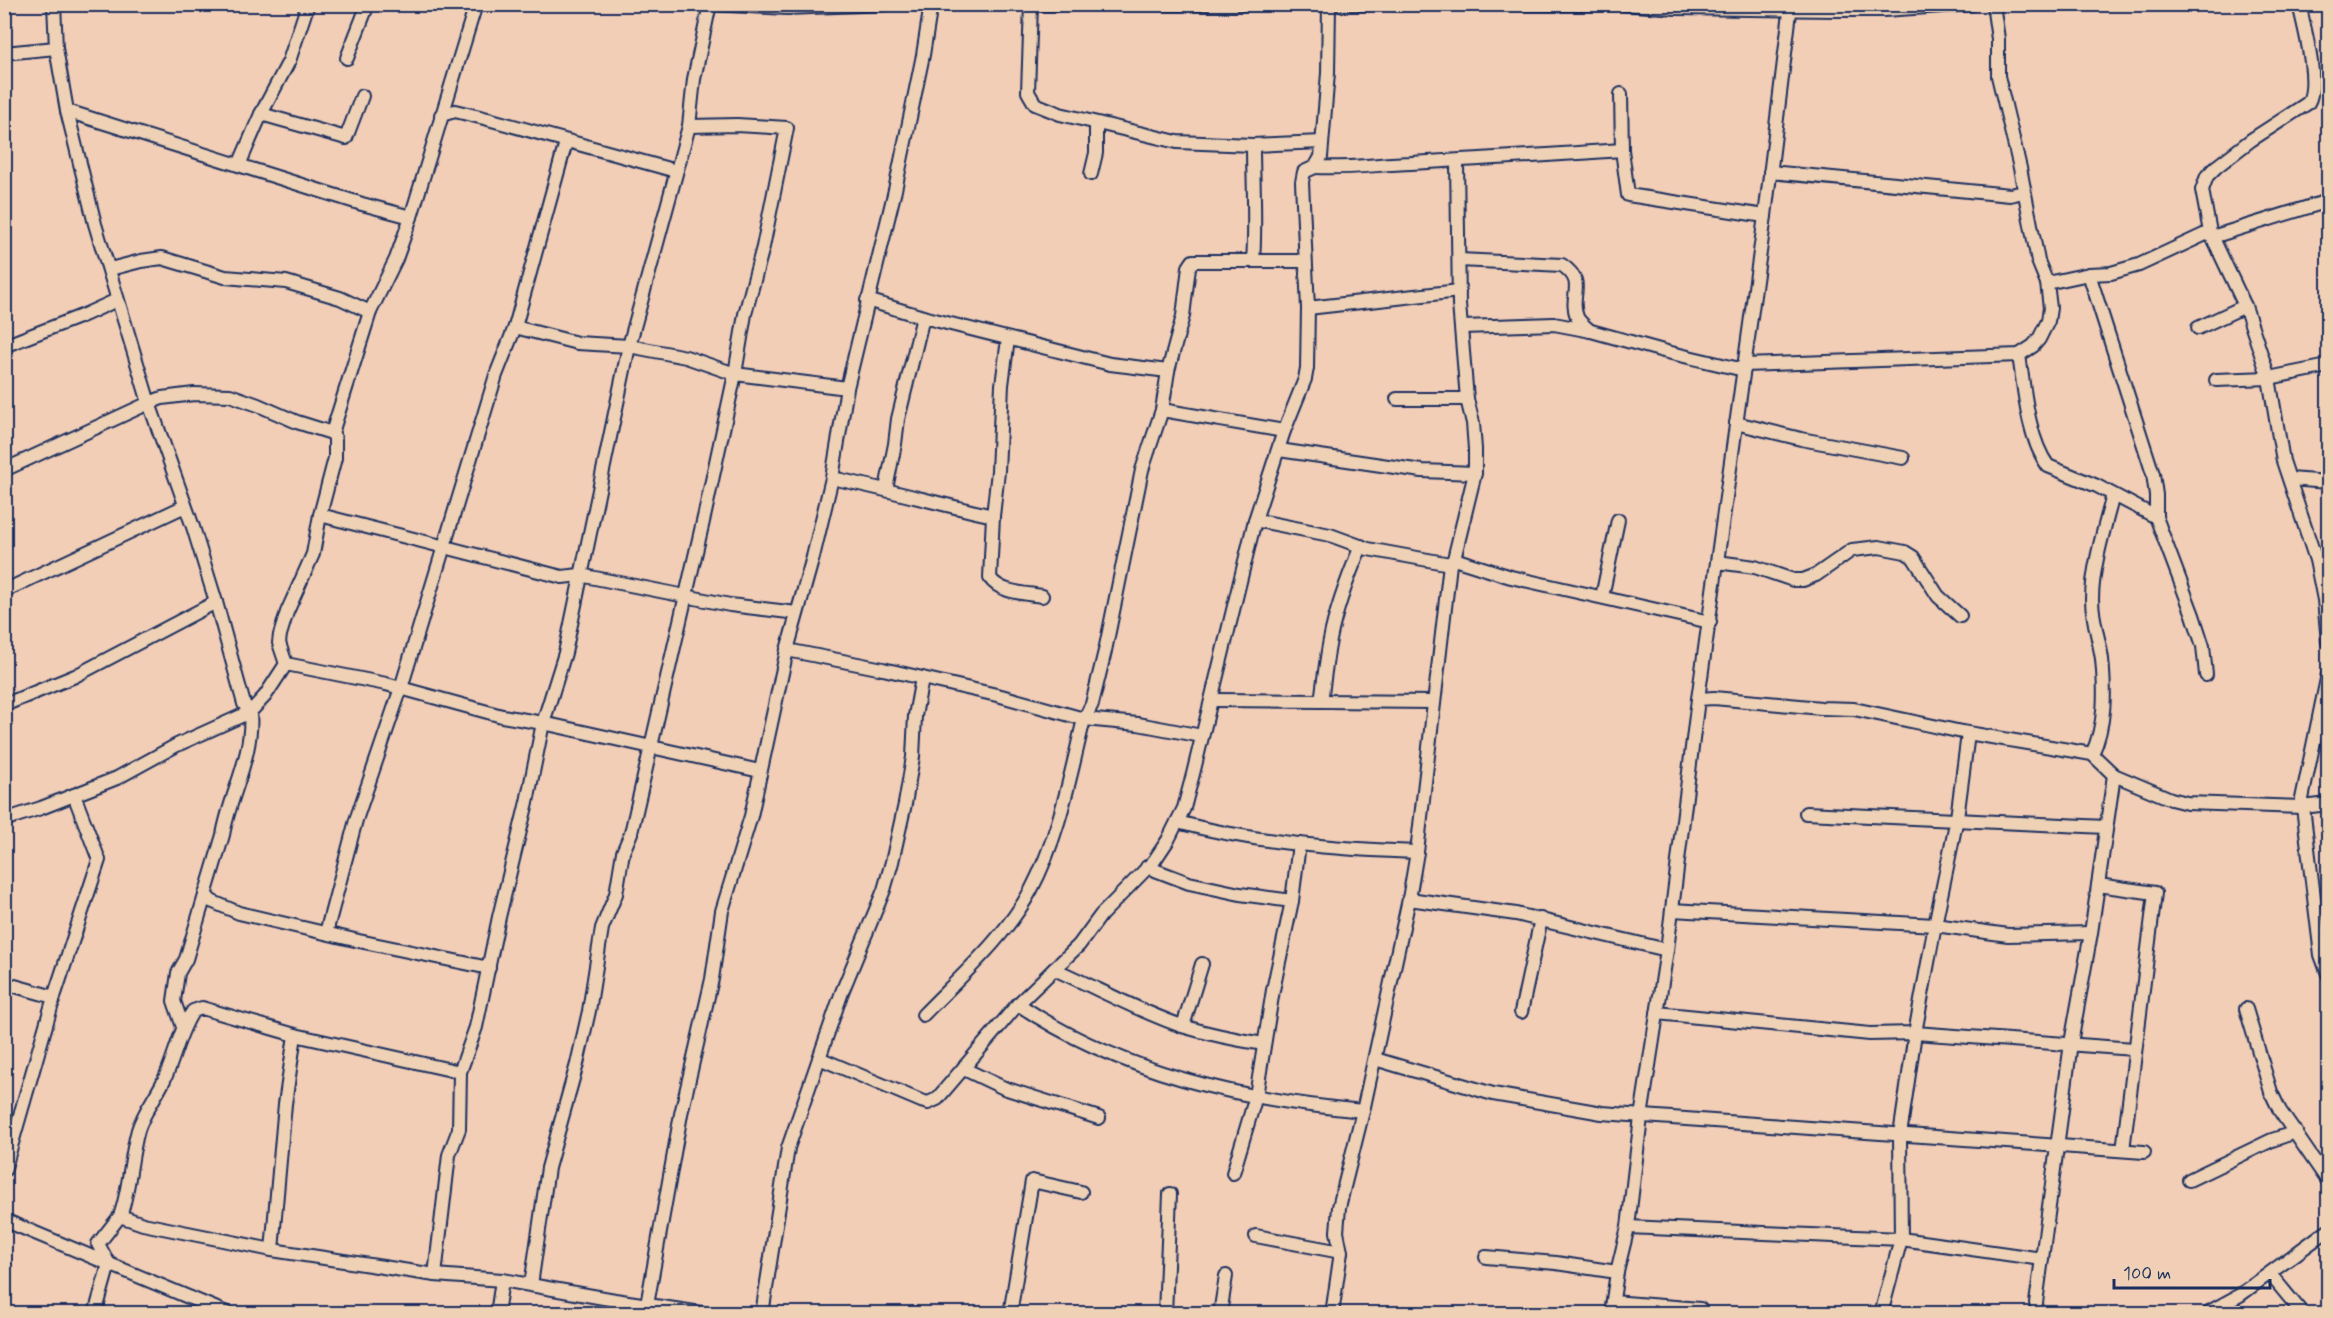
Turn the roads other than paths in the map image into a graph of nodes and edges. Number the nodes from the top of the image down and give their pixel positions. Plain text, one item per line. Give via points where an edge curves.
1 (54, 4) edge
2 (309, 4) edge
3 (368, 4) edge
4 (476, 4) edge
5 (710, 4) edge
6 (886, 4) edge
7 (931, 4) edge
8 (964, 4) edge
9 (1371, 4) edge
10 (1393, 4) edge
11 (1616, 4) edge
12 (1623, 4) edge
13 (1972, 4) edge
14 (1993, 4) edge
15 (2299, 4) edge
16 (1006, 5) edge
17 (1031, 5) edge
18 (1129, 5) edge
19 (1329, 5) edge
20 (1454, 5) edge
21 (1561, 5) edge
22 (786, 6) edge
23 (1791, 6) edge
24 (56, 48) junction
25 (4, 53) edge
26 (347, 58) dead end
27 (1621, 94) dead end
28 (362, 96) dead end
29 (445, 102) junction
30 (68, 111) junction
31 (455, 111) junction
32 (261, 114) junction
33 (441, 115) junction
34 (1096, 124) junction
35 (689, 126) junction
36 (566, 141) junction
37 (1322, 142) junction
38 (1253, 145) junction
39 (1622, 150) junction
40 (1457, 162) junction
41 (239, 165) junction
42 (1315, 167) junction
43 (676, 171) junction
44 (1770, 172) junction
45 (1091, 174) dead end
46 (2024, 192) junction
47 (2328, 201) edge
48 (1765, 216) junction
49 (411, 217) junction
50 (2211, 235) junction
51 (1459, 260) junction
52 (1252, 261) junction
53 (1304, 261) junction
54 (110, 269) junction
55 (2089, 274) junction
56 (2047, 283) junction
57 (1459, 291) junction
58 (117, 300) junction
59 (867, 300) junction
60 (2246, 306) junction
61 (1308, 308) junction
62 (370, 312) junction
63 (923, 317) junction
64 (515, 327) junction
65 (1462, 327) junction
66 (2198, 328) dead end
67 (1591, 331) junction
68 (1008, 339) junction
69 (4, 346) edge
70 (629, 346) junction
71 (2019, 355) junction
72 (2328, 366) edge
73 (1744, 368) junction
74 (1168, 371) junction
75 (735, 374) junction
76 (2269, 378) junction
77 (2216, 380) dead end
78 (847, 388) junction
79 (1397, 399) dead end
80 (1467, 399) junction
81 (149, 403) junction
82 (1162, 410) junction
83 (1736, 423) junction
84 (1284, 431) junction
85 (332, 433) junction
86 (1279, 450) junction
87 (1903, 458) dead end
88 (4, 470) edge
89 (1475, 473) junction
90 (832, 478) junction
91 (2290, 479) junction
92 (2328, 482) edge
93 (886, 489) junction
94 (2113, 495) junction
95 (185, 506) junction
96 (320, 514) junction
97 (993, 516) junction
98 (2156, 517) junction
99 (1255, 520) junction
100 (1618, 520) dead end
101 (443, 546) junction
102 (1361, 546) junction
103 (1452, 561) junction
104 (1717, 562) junction
105 (580, 575) junction
106 (4, 591) edge
107 (685, 595) junction
108 (1042, 596) dead end
109 (1602, 597) junction
110 (216, 602) junction
111 (797, 613) junction
112 (1960, 616) dead end
113 (1710, 621) junction
114 (2328, 642) edge
115 (787, 650) junction
116 (286, 664) junction
117 (2328, 674) edge
118 (2206, 675) dead end
119 (922, 678) junction
120 (401, 688) junction
121 (1698, 699) junction
122 (1212, 700) junction
123 (1321, 701) junction
124 (1434, 702) junction
125 (4, 705) edge
126 (250, 712) junction
127 (1084, 718) junction
128 (543, 723) junction
129 (1968, 734) junction
130 (1202, 736) junction
131 (651, 747) junction
132 (2091, 754) junction
133 (760, 771) junction
134 (2114, 775) junction
135 (74, 795) junction
136 (2328, 804) edge
137 (2303, 807) junction
138 (1806, 813) dead end
139 (1957, 818) junction
140 (4, 820) edge
141 (1177, 822) junction
142 (2106, 827) junction
143 (1299, 844) junction
144 (1417, 852) junction
145 (1147, 867) junction
146 (2098, 885) junction
147 (205, 894) junction
148 (1409, 899) junction
149 (1292, 901) junction
150 (1672, 910) junction
151 (1541, 919) junction
152 (1935, 925) junction
153 (326, 933) junction
154 (2091, 933) junction
155 (1667, 950) junction
156 (1202, 964) dead end
157 (489, 968) junction
158 (1054, 969) junction
159 (2328, 974) edge
160 (4, 983) edge
161 (54, 997) junction
162 (1018, 1004) junction
163 (2246, 1009) dead end
164 (1521, 1012) dead end
165 (1658, 1013) junction
166 (923, 1015) dead end
167 (1183, 1026) junction
168 (183, 1028) junction
169 (1915, 1033) junction
170 (295, 1035) junction
171 (2070, 1043) junction
172 (1264, 1044) junction
173 (2134, 1049) junction
174 (819, 1058) junction
175 (1375, 1059) junction
176 (964, 1069) junction
177 (459, 1072) junction
178 (1256, 1096) junction
179 (1363, 1111) junction
180 (1641, 1116) junction
181 (1099, 1118) dead end
182 (2296, 1132) junction
183 (1900, 1135) junction
184 (2057, 1146) junction
185 (2123, 1150) junction
186 (2144, 1152) dead end
187 (4, 1170) edge
188 (1233, 1173) dead end
189 (2189, 1180) dead end
190 (2328, 1181) edge
191 (1081, 1192) dead end
192 (1170, 1194) dead end
193 (120, 1216) junction
194 (4, 1220) edge
195 (1628, 1227) junction
196 (2328, 1230) edge
197 (1256, 1236) dead end
198 (1901, 1239) junction
199 (272, 1250) junction
200 (1341, 1252) junction
201 (1486, 1257) dead end
202 (2042, 1259) junction
203 (109, 1264) junction
204 (1617, 1272) junction
205 (2271, 1274) junction
206 (435, 1275) junction
207 (1226, 1276) dead end
208 (502, 1280) junction
209 (531, 1285) junction
210 (615, 1300) junction
211 (2036, 1303) dead end
212 (647, 1305) junction
213 (1612, 1308) edge
214 (1700, 1309) dead end
215 (2209, 1312) dead end
216 (95, 1314) edge
217 (229, 1314) edge
218 (497, 1314) edge
219 (612, 1314) edge
220 (708, 1314) edge
221 (762, 1314) edge
222 (1010, 1314) edge
223 (1165, 1314) edge
224 (1220, 1314) edge
225 (1332, 1314) edge
226 (1881, 1314) edge
227 (2303, 1314) edge

1 - 24 street
2 - 32 street via 289,61
3 - 26 street
4 - 29 street
5 - 22 street
5 - 35 street via 694,79
6 - 22 street
7 - 59 street via 923,56
8 - 16 street
9 - 19 street
10 - 20 street
11 - 21 street
12 - 23 street via 1676,8
13 - 23 street via 1884,10
14 - 46 street via 1998,76
15 - 50 street via 2312,97 2207,176 2202,190
16 - 17 street
17 - 18 street
17 - 34 street via 1030,98 1060,114
18 - 19 street
19 - 37 street
20 - 21 street
23 - 44 street
24 - 25 street
24 - 30 street
27 - 39 street
28 - 32 street via 346,138
29 - 31 street
29 - 33 street
30 - 41 street
30 - 54 street via 92,214
31 - 33 street
31 - 36 street
32 - 41 street
33 - 49 street
34 - 38 street via 1177,142
34 - 45 street
35 - 43 street
35 - 75 street via 737,124 787,129
36 - 43 street
36 - 64 street
37 - 38 street
37 - 42 street via 1321,157
38 - 52 street
39 - 40 street
39 - 48 street via 1628,195
40 - 42 street
40 - 51 street
41 - 49 street
42 - 53 street via 1304,172 1302,182
43 - 70 street
44 - 46 street via 2010,195
44 - 48 street
46 - 56 street via 2038,261
47 - 50 street
48 - 73 street
49 - 62 street
50 - 55 street via 2139,265
50 - 60 street
51 - 57 street
51 - 67 street via 1562,265 1571,271 1577,283 1577,318
52 - 53 street
52 - 74 street via 1193,261
53 - 61 street
54 - 58 street
54 - 62 street via 162,258 225,277 286,282 340,298
55 - 56 street
55 - 98 street via 2152,474
56 - 71 street via 2050,308 2045,330 2033,346
57 - 61 street
57 - 65 street
58 - 69 street
58 - 81 street
59 - 63 street
59 - 78 street
60 - 66 street
60 - 76 street
61 - 84 street via 1305,379
62 - 85 street
63 - 68 street
63 - 93 street
64 - 70 street via 578,342
64 - 101 street via 496,375
65 - 67 street via 1554,324
65 - 80 street
67 - 73 street
68 - 74 street via 1110,364
68 - 97 street
70 - 75 street via 686,357
70 - 105 street
71 - 73 street
71 - 94 street via 2025,401 2043,459 2048,466
72 - 76 street
73 - 83 street
74 - 82 street
75 - 78 street
75 - 107 street
76 - 77 street
76 - 91 street via 2283,461
78 - 90 street
79 - 80 street
80 - 89 street via 1473,423
81 - 85 street via 194,394 230,395
81 - 88 street
81 - 95 street
82 - 84 street
82 - 127 street via 1142,470 1105,651 1092,704
83 - 87 street
83 - 104 street
84 - 86 street
85 - 96 street via 336,438 335,458
86 - 89 street via 1422,471
86 - 99 street
89 - 103 street
90 - 93 street
90 - 111 street
91 - 92 street
91 - 114 street via 2316,560
93 - 97 street
94 - 98 street
94 - 132 street via 2092,598 2102,657 2103,712 2098,741
95 - 106 street
95 - 110 street
96 - 101 street
96 - 116 street via 313,554 280,635
97 - 108 street via 990,578 995,585
98 - 118 street via 2203,646
99 - 102 street via 1330,535
99 - 122 street
100 - 109 street
101 - 105 street via 562,577
101 - 120 street
102 - 103 street
102 - 123 street via 1335,618
103 - 109 street
103 - 124 street
104 - 112 street via 1803,580 1852,550 1879,547 1905,552 1913,557 1938,596
104 - 113 street
105 - 107 street
105 - 128 street via 565,653
107 - 111 street
107 - 131 street
109 - 113 street
110 - 125 street via 75,676
110 - 126 street via 244,704
111 - 115 street
113 - 121 street
115 - 119 street
115 - 133 street
116 - 120 street
116 - 126 street via 266,696
117 - 137 street
119 - 127 street
119 - 174 street via 905,804 884,890
120 - 128 street via 502,716
120 - 153 street via 356,820
121 - 129 street via 1854,709
121 - 150 street
122 - 123 street
122 - 130 street
123 - 124 street
124 - 144 street
126 - 135 street
126 - 147 street via 252,731
127 - 130 street
127 - 166 street via 1062,809 1031,889 995,939
128 - 131 street
128 - 157 street
129 - 132 street
129 - 139 street
130 - 141 street
131 - 133 street
131 - 209 street via 616,894 602,928 589,1011 548,1167
132 - 134 street
133 - 212 street via 752,816 722,911
134 - 137 street via 2187,803
134 - 142 street
135 - 140 street
135 - 161 street via 99,861
136 - 137 street
137 - 159 street via 2321,955
138 - 139 street
139 - 142 street
139 - 152 street
141 - 143 street via 1224,834
141 - 145 street
142 - 146 street
143 - 144 street
143 - 149 street
144 - 148 street
145 - 149 street via 1190,883
145 - 158 street
146 - 154 street
146 - 173 street via 2155,893
147 - 153 street via 211,901 239,913
147 - 168 street via 178,973 174,1001
148 - 151 street
148 - 175 street
149 - 172 street
150 - 152 street
150 - 155 street
151 - 155 street
151 - 164 street
152 - 154 street via 2008,935
152 - 169 street
153 - 157 street
154 - 171 street
155 - 165 street
156 - 167 street
157 - 177 street via 476,1027
158 - 162 street
158 - 167 street
160 - 161 street
161 - 187 street
162 - 176 street
162 - 178 street via 1047,1024 1127,1062 1169,1077
163 - 182 street via 2271,1092
165 - 169 street via 1870,1034
165 - 180 street
167 - 172 street
168 - 170 street via 193,1011 202,1008
168 - 193 street via 176,1053 138,1130
169 - 171 street
169 - 183 street
170 - 177 street
170 - 199 street
171 - 173 street
171 - 184 street
172 - 178 street
173 - 185 street
174 - 176 street via 928,1103 937,1099
174 - 221 street via 788,1148
175 - 179 street
175 - 180 street via 1492,1094
176 - 181 street via 1004,1088
177 - 206 street via 459,1129 449,1155
178 - 179 street
178 - 188 street
179 - 200 street via 1339,1207 1337,1232
180 - 183 street
180 - 195 street
182 - 189 street
182 - 190 street
183 - 184 street
183 - 198 street
184 - 185 street
184 - 202 street
185 - 186 street
191 - 222 street via 1032,1182
192 - 223 street
193 - 199 street
193 - 203 street via 98,1244
194 - 203 street
195 - 198 street
195 - 204 street
196 - 205 street
197 - 200 street
198 - 202 street
198 - 226 street
199 - 206 street
200 - 225 street
201 - 204 street
202 - 211 street
203 - 216 street
203 - 217 street
204 - 213 street
205 - 215 street
205 - 227 street
206 - 208 street
207 - 224 street
208 - 209 street
208 - 218 street
209 - 210 street
210 - 212 street
210 - 219 street
212 - 220 street
213 - 214 street

